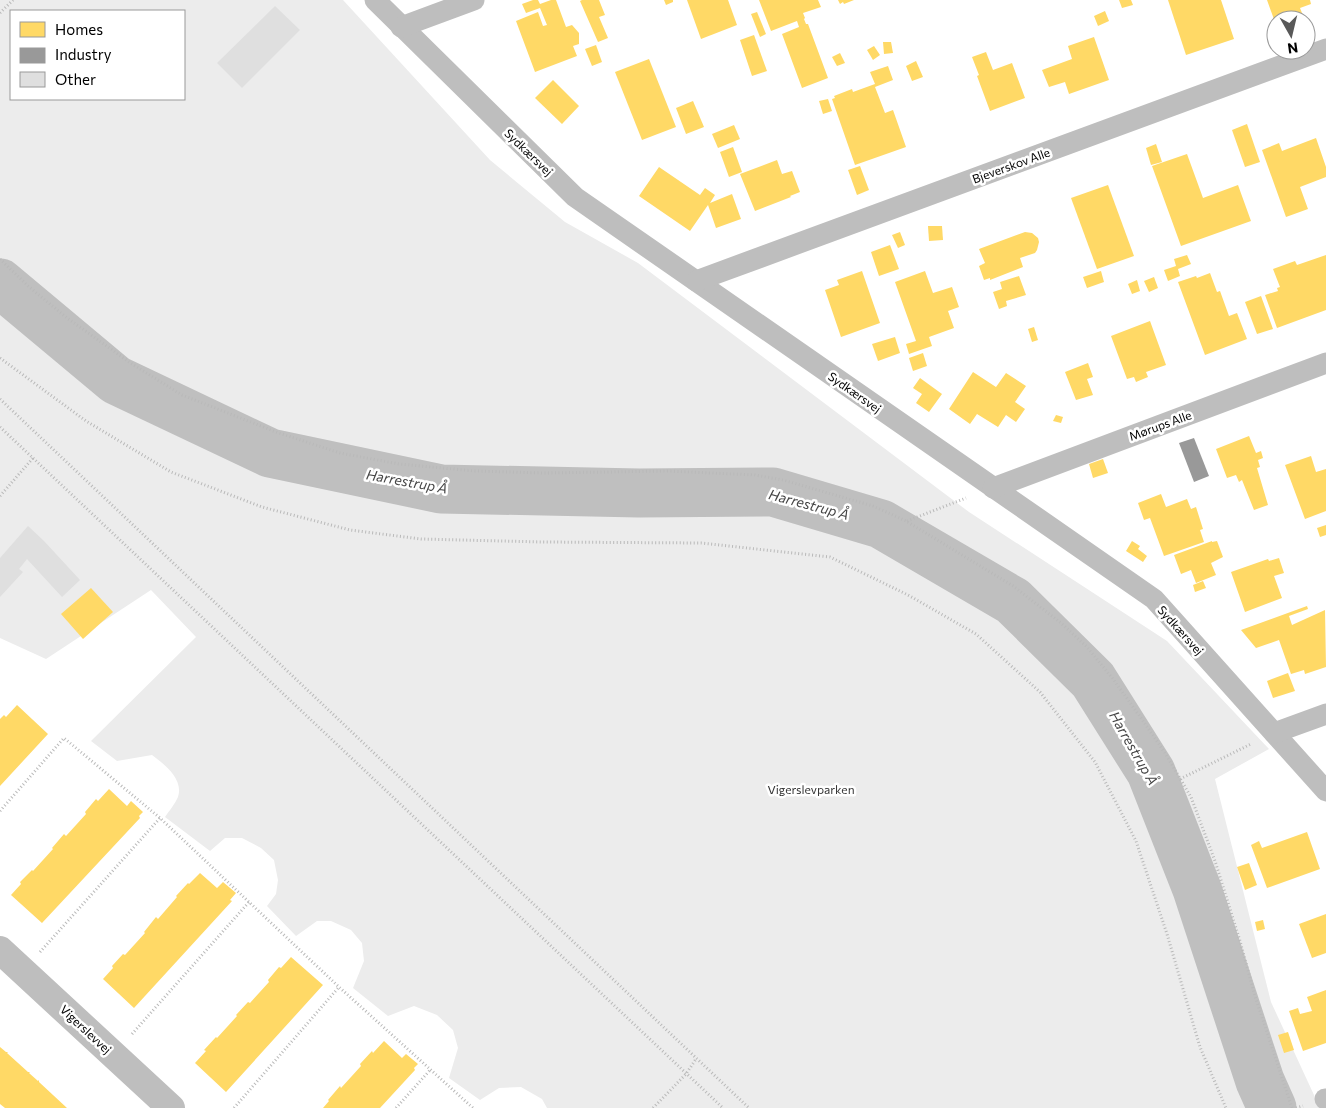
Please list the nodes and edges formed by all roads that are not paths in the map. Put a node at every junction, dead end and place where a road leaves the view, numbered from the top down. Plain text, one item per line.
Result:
1 (375, 0) edge
2 (474, 0) edge
3 (402, 28) junction
4 (1326, 50) edge
5 (696, 281) junction
6 (1326, 363) edge
7 (993, 488) junction
8 (1326, 714) edge
9 (1274, 733) junction
10 (1326, 791) edge
11 (0, 950) edge
12 (171, 1108) edge

1 - 3 street, Sydkærsvej
2 - 3 street
3 - 5 street, Sydkærsvej
4 - 5 street, Bjeverskov Alle
5 - 7 street, Sydkærsvej
6 - 7 street, Mørups Alle
7 - 9 street, Sydkærsvej
8 - 9 street
9 - 10 street, Sydkærsvej
11 - 12 street, Vigerslevvej

